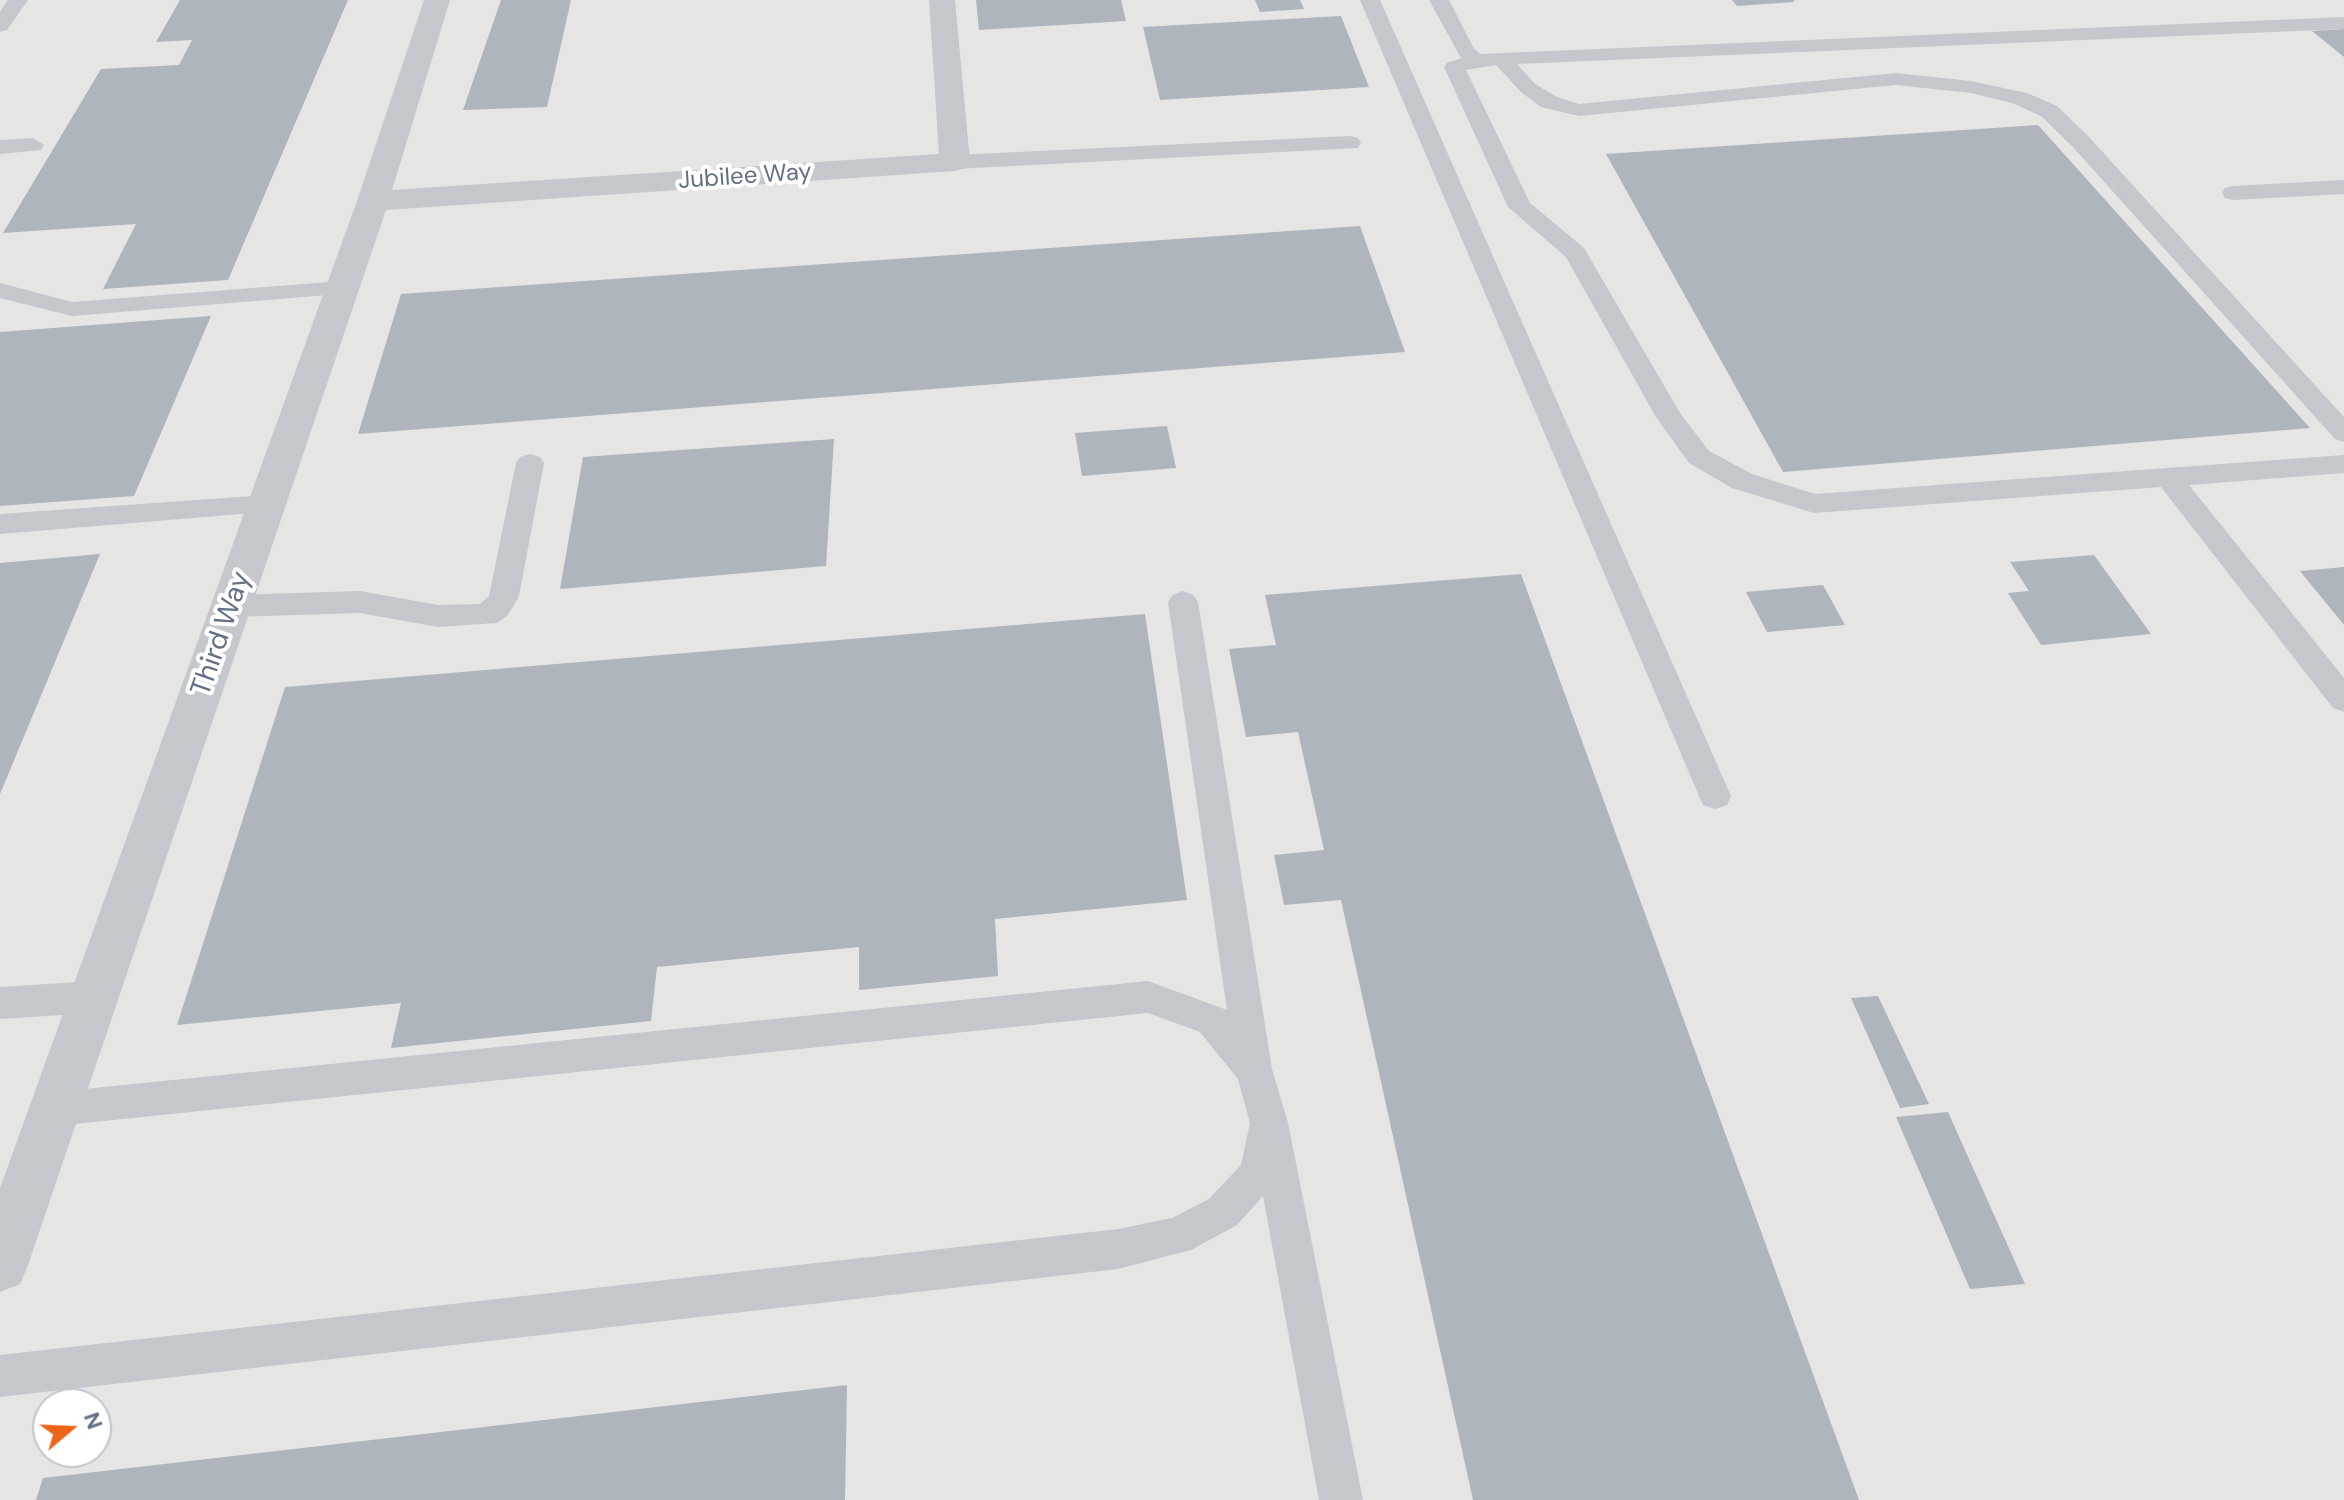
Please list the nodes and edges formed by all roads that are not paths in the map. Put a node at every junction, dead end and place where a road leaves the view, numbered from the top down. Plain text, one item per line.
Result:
1 (18, 0) edge
2 (437, 0) edge
3 (942, 0) edge
4 (1370, 0) edge
5 (1439, 0) edge
6 (2298, 0) edge
7 (2344, 23) edge
8 (2314, 25) junction
9 (0, 26) edge
10 (1501, 59) junction
11 (1475, 60) junction
12 (1350, 143) dead end
13 (33, 145) dead end
14 (0, 147) edge
15 (955, 162) junction
16 (2344, 187) edge
17 (2233, 193) dead end
18 (373, 201) junction
19 (343, 288) junction
20 (0, 290) edge
21 (2344, 433) edge
22 (530, 463) dead end
23 (2344, 464) edge
24 (2168, 477) junction
25 (267, 504) junction
26 (0, 524) edge
27 (1183, 602) dead end
28 (232, 606) junction
29 (2344, 700) edge
30 (1715, 796) dead end
31 (94, 997) junction
32 (0, 1003) edge
33 (1254, 1071) junction
34 (55, 1109) junction
35 (1269, 1123) junction
36 (0, 1265) edge
37 (0, 1376) edge
38 (1341, 1500) edge

1 - 9 lane
2 - 18 street, Third Way
3 - 15 street
4 - 30 lane
5 - 11 lane
6 - 8 lane
7 - 8 lane
8 - 10 lane
10 - 11 lane
10 - 21 lane
11 - 24 lane
12 - 15 lane
13 - 14 lane
15 - 18 street, Jubilee Way
16 - 17 lane
18 - 19 street, Third Way
19 - 20 lane
19 - 25 street, Third Way
22 - 28 lane
23 - 24 lane
24 - 29 lane
25 - 26 lane
25 - 28 street, Third Way
27 - 33 lane
28 - 31 street, Third Way
31 - 32 lane
31 - 34 street, Third Way
33 - 34 lane
33 - 35 lane
34 - 36 street, Third Way
35 - 37 lane
35 - 38 lane

